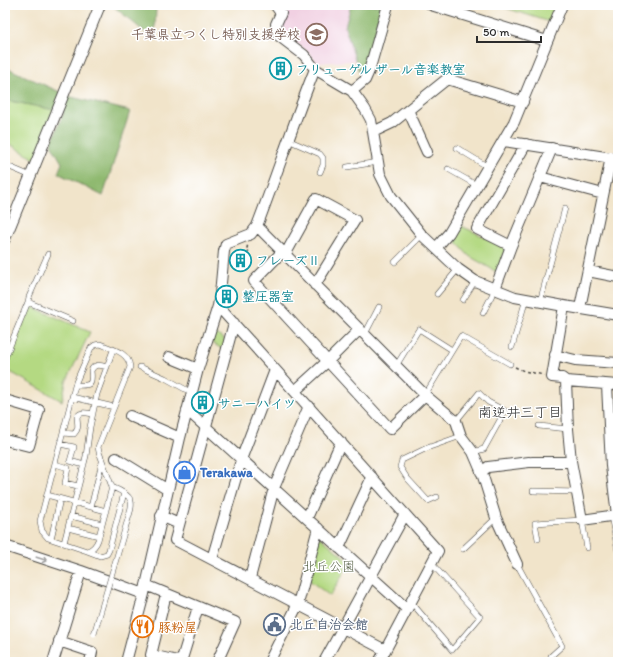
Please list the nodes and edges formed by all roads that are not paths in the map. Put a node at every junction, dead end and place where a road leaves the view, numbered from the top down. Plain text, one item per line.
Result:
1 (100, 5) edge
2 (275, 5) edge
3 (388, 5) edge
4 (431, 5) edge
5 (562, 5) edge
6 (546, 41) junction
7 (315, 69) junction
8 (352, 91) junction
9 (523, 102) junction
10 (408, 110) junction
11 (373, 132) junction
12 (288, 140) junction
13 (504, 141) junction
14 (526, 144) junction
15 (457, 148) dead end
16 (552, 148) junction
17 (427, 152) dead end
18 (614, 158) edge
19 (378, 162) junction
20 (5, 165) edge
21 (347, 167) dead end
22 (488, 167) junction
23 (448, 169) dead end
24 (320, 172) dead end
25 (31, 176) junction
26 (540, 177) junction
27 (478, 186) junction
28 (603, 194) junction
29 (565, 208) dead end
30 (257, 226) junction
31 (422, 235) junction
32 (5, 239) edge
33 (511, 246) junction
34 (436, 248) junction
35 (284, 253) junction
36 (48, 254) dead end
37 (395, 262) dead end
38 (458, 269) junction
39 (588, 271) junction
40 (618, 276) edge
41 (475, 281) junction
42 (315, 285) junction
43 (495, 289) junction
44 (437, 294) dead end
45 (526, 299) junction
46 (463, 300) dead end
47 (28, 302) junction
48 (540, 302) junction
49 (218, 306) junction
50 (564, 306) junction
51 (379, 307) dead end
52 (580, 308) junction
53 (483, 313) dead end
54 (618, 315) edge
55 (73, 321) dead end
56 (234, 323) junction
57 (362, 332) junction
58 (512, 347) dead end
59 (114, 350) junction
60 (452, 350) junction
61 (555, 355) junction
62 (169, 357) dead end
63 (5, 358) edge
64 (328, 361) junction
65 (618, 363) edge
66 (510, 364) road end
67 (396, 366) junction
68 (107, 367) junction
69 (140, 367) dead end
70 (198, 369) junction
71 (276, 370) junction
72 (566, 381) junction
73 (75, 384) junction
74 (607, 385) junction
75 (618, 385) edge
76 (296, 391) junction
77 (192, 393) junction
78 (424, 395) junction
79 (72, 397) junction
80 (5, 400) edge
81 (95, 402) junction
82 (309, 406) junction
83 (114, 407) junction
84 (187, 410) junction
85 (93, 414) junction
86 (130, 416) dead end
87 (456, 421) junction
88 (206, 426) junction
89 (538, 426) dead end
90 (568, 429) junction
91 (63, 433) junction
92 (461, 436) junction
93 (180, 438) junction
94 (5, 440) edge
95 (341, 442) junction
96 (60, 444) junction
97 (473, 452) junction
98 (116, 458) dead end
99 (242, 458) junction
100 (102, 461) junction
101 (571, 462) junction
102 (55, 464) junction
103 (84, 465) junction
104 (481, 472) junction
105 (372, 477) junction
106 (78, 486) junction
107 (112, 487) junction
108 (274, 488) junction
109 (168, 490) junction
110 (533, 491) dead end
111 (577, 492) junction
112 (124, 493) junction
113 (47, 495) junction
114 (437, 497) dead end
115 (60, 499) junction
116 (74, 503) junction
117 (91, 507) junction
118 (106, 511) junction
119 (405, 514) junction
120 (71, 516) junction
121 (161, 516) junction
122 (615, 516) edge
123 (307, 518) junction
124 (496, 518) junction
125 (582, 520) junction
126 (102, 524) junction
127 (179, 524) junction
128 (68, 528) junction
129 (318, 528) junction
130 (99, 536) junction
131 (51, 539) junction
132 (538, 539) dead end
133 (64, 543) junction
134 (339, 548) junction
135 (587, 548) dead end
136 (463, 549) dead end
137 (6, 550) edge
138 (87, 551) junction
139 (618, 551) edge
140 (212, 559) junction
141 (432, 564) junction
142 (517, 564) joint
143 (81, 571) junction
144 (371, 577) junction
145 (250, 578) junction
146 (145, 590) junction
147 (166, 594) junction
148 (298, 604) junction
149 (409, 605) junction
150 (198, 607) junction
151 (342, 628) junction
152 (94, 634) dead end
153 (59, 641) junction
154 (385, 650) junction
155 (92, 653) edge
156 (551, 656) dead end
157 (53, 662) edge
158 (126, 662) edge
159 (182, 662) edge
160 (217, 662) edge
161 (268, 662) edge
162 (324, 662) edge
163 (379, 662) edge

1 - 25 street
2 - 7 street
3 - 8 street
4 - 6 street
5 - 6 street
6 - 9 street
7 - 8 street
7 - 12 street
8 - 11 street
9 - 10 street
9 - 13 street
10 - 11 street
10 - 17 street
11 - 19 street
12 - 24 lane
12 - 30 street
13 - 14 street
13 - 22 street
14 - 16 street
14 - 33 street
15 - 22 lane
16 - 18 street
16 - 26 street
18 - 28 street
19 - 21 lane
19 - 31 street
20 - 25 lane
22 - 27 street
23 - 27 lane
25 - 32 street
26 - 28 street
26 - 33 street
27 - 34 street
28 - 39 street
29 - 48 lane
30 - 35 street
30 - 49 street
31 - 34 street
31 - 37 lane
33 - 43 street
34 - 38 street
35 - 42 street
35 - 42 street
35 - 64 street
36 - 47 lane
38 - 41 street
38 - 44 lane
39 - 40 street
39 - 52 street
41 - 43 street
41 - 46 lane
42 - 57 street
43 - 45 street
43 - 53 lane
45 - 48 street
45 - 58 lane
47 - 55 lane
47 - 63 lane
48 - 50 street
49 - 56 street
49 - 70 street
50 - 52 street
50 - 61 street
51 - 57 lane
52 - 54 street
56 - 71 street
56 - 88 street
57 - 64 street
57 - 67 street
59 - 68 lane
59 - 73 lane
59 - 83 lane
60 - 66 lane
60 - 67 lane
60 - 78 lane
61 - 65 street
61 - 72 street
62 - 70 street
64 - 76 street
64 - 78 street
67 - 78 street
68 - 73 lane
68 - 81 lane
69 - 77 lane
70 - 77 street
71 - 76 street
71 - 99 street
72 - 74 street
72 - 90 street
73 - 79 lane
74 - 75 street
74 - 122 street
76 - 82 street
77 - 84 street
78 - 87 street
79 - 81 lane
79 - 91 lane
80 - 94 street
81 - 83 lane
81 - 85 lane
82 - 95 street
82 - 108 street
83 - 100 lane
84 - 88 street
84 - 93 street
85 - 91 lane
85 - 103 lane
86 - 93 street
87 - 92 street
87 - 97 lane
88 - 99 street
88 - 127 street
89 - 90 lane
90 - 101 street
91 - 96 lane
92 - 97 street
92 - 114 lane
93 - 109 street
95 - 105 street
95 - 123 street
96 - 102 lane
96 - 103 lane
97 - 104 street
98 - 109 street
99 - 108 street
99 - 140 street
100 - 107 lane
100 - 117 lane
101 - 104 street
101 - 111 street
102 - 106 lane
102 - 113 lane
103 - 106 lane
104 - 124 street
105 - 119 street
105 - 134 street
106 - 116 lane
107 - 112 lane
107 - 118 lane
108 - 123 street
108 - 145 street
109 - 121 street
110 - 111 lane
111 - 125 street
112 - 138 lane
112 - 152 lane, bridge
113 - 115 lane
113 - 131 lane
115 - 116 lane
115 - 131 lane
116 - 117 lane
116 - 120 lane
117 - 118 lane
118 - 126 lane
119 - 141 street
119 - 144 street
120 - 126 lane
120 - 128 lane
121 - 127 street
121 - 146 street
122 - 125 street
122 - 139 lane
123 - 129 street
124 - 136 lane
124 - 142 street
125 - 132 lane
125 - 135 lane
126 - 130 lane
127 - 140 street
128 - 130 lane
128 - 133 lane
129 - 134 street
129 - 148 street
130 - 138 lane
131 - 133 lane
133 - 138 lane
134 - 144 street
137 -> 143 street
140 - 145 street
141 - 149 street
141 - 149 lane
142 - 156 lane
143 - 146 street
143 - 153 street
144 - 149 street
144 - 151 street
145 - 148 street
146 - 147 street
146 - 158 street
147 - 150 street
147 - 159 street
148 - 151 street
148 - 161 street
149 - 154 street
150 - 159 street
150 - 160 street
151 - 154 street
151 - 162 street
153 - 155 street
153 - 157 street
154 - 163 street

